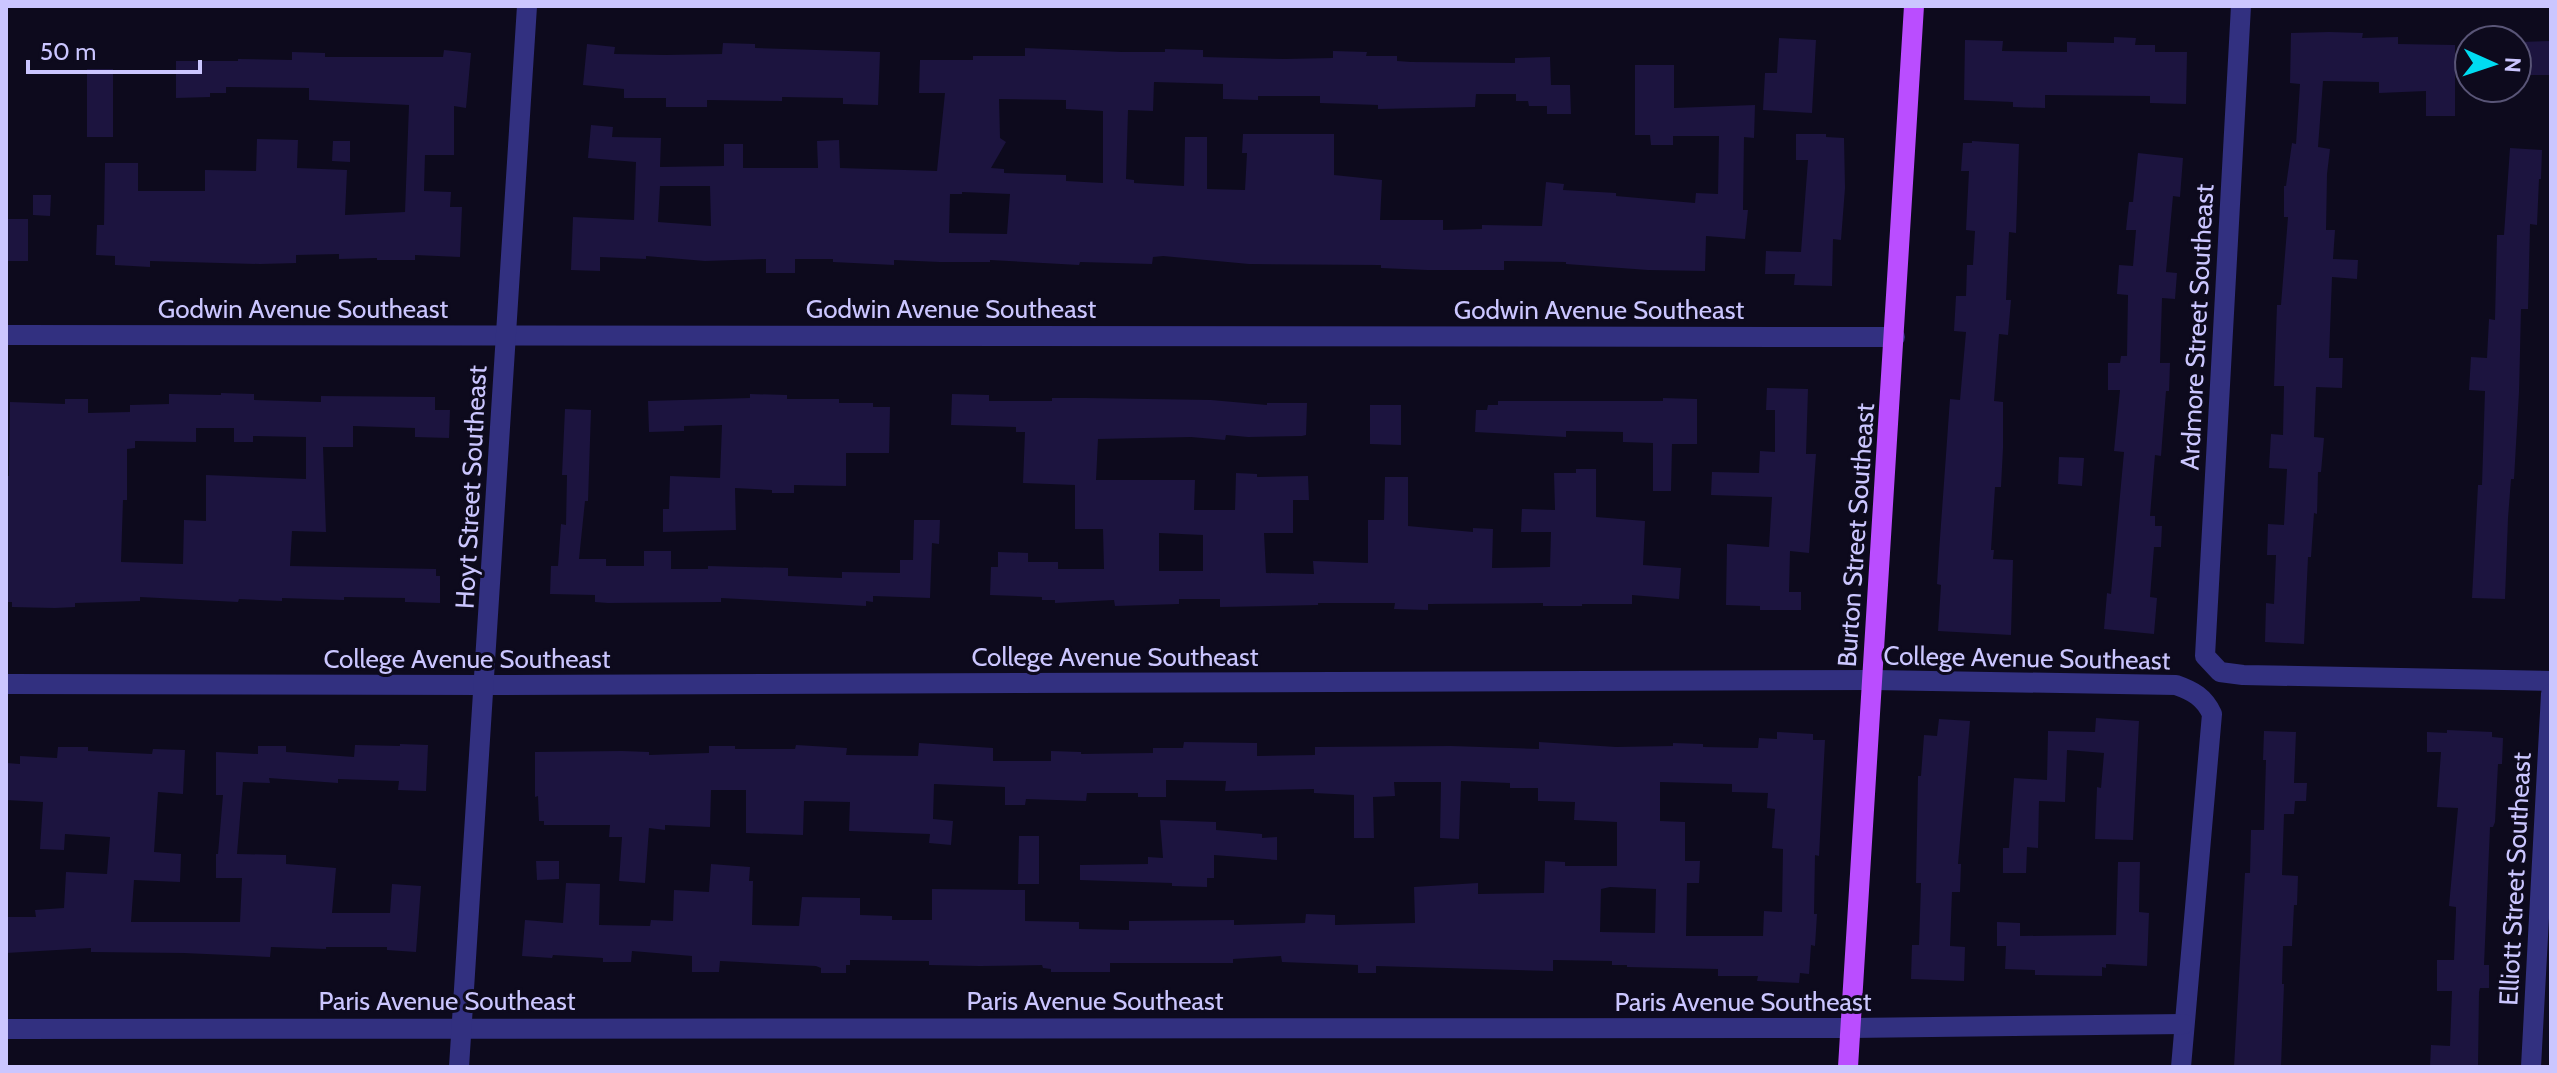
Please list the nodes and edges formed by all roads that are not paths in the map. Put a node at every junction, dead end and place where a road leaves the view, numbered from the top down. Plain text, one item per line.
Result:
1 (527, 6) edge
2 (1914, 6) edge
3 (2241, 6) edge
4 (6, 335) edge
5 (506, 335) junction
6 (1895, 337) junction
7 (2204, 650) joint
8 (1873, 680) junction
9 (2551, 681) edge
10 (6, 684) edge
11 (485, 685) junction
12 (2551, 694) edge
13 (2184, 1024) junction
14 (461, 1027) junction
15 (1851, 1028) junction
16 (6, 1029) edge
17 (459, 1067) edge
18 (1848, 1067) edge
19 (2181, 1067) edge
20 (2531, 1067) edge

1 - 5 street, Hoyt Street Southeast
2 - 6 main road, Burton Street Southeast
3 - 7 street, Ardmore Street Southeast
4 - 5 street, Godwin Avenue Southeast
5 - 6 street, Godwin Avenue Southeast
5 - 11 street, Hoyt Street Southeast
6 - 8 main road, Burton Street Southeast
7 - 9 street, College Avenue Southeast
8 - 11 street, College Avenue Southeast
8 - 13 street, College Avenue Southeast
8 - 15 main road, Burton Street Southeast
10 - 11 street, College Avenue Southeast
11 - 14 street, Hoyt Street Southeast
12 - 20 street, Elliott Street Southeast
13 - 15 street, Paris Avenue Southeast
13 - 19 street
14 - 15 street, Paris Avenue Southeast
14 - 16 street, Paris Avenue Southeast
14 - 17 street, Hoyt Street Southeast
15 - 18 main road, Burton Street Southeast

